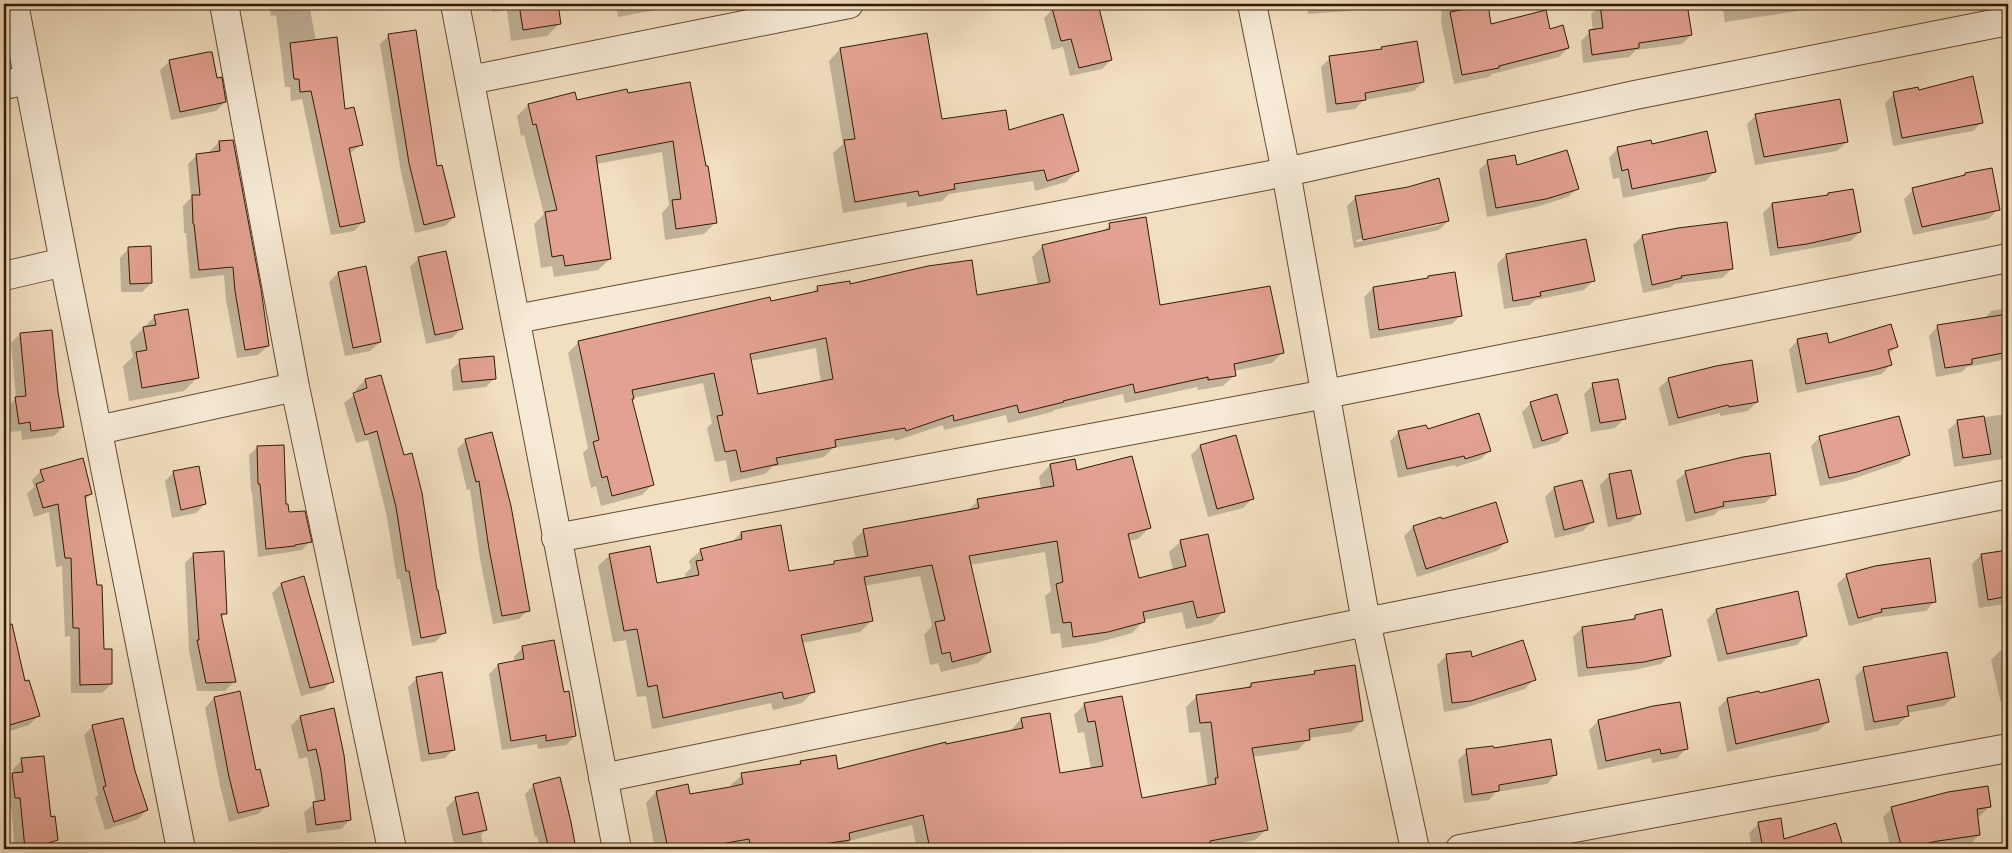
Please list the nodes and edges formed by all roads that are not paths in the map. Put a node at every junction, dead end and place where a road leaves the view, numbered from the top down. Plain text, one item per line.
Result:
1 (14, 4) edge
2 (224, 4) edge
3 (455, 4) edge
4 (849, 4) edge
5 (1252, 4) edge
6 (2008, 21) edge
7 (470, 80) junction
8 (16, 82) edge
9 (1286, 172) junction
10 (2008, 258) edge
11 (64, 262) junction
12 (4, 276) edge
13 (516, 319) junction
14 (294, 388) junction
15 (1326, 394) junction
16 (98, 430) junction
17 (2008, 494) edge
18 (556, 538) junction
19 (1366, 622) junction
20 (2008, 748) edge
21 (603, 778) junction
22 (181, 849) edge
23 (392, 849) edge
24 (617, 849) edge
25 (1415, 849) edge
26 (1460, 849) edge

1 - 8 street
2 - 14 street
3 - 7 street
4 - 7 street
5 - 9 street
6 - 9 street
7 - 13 street
8 - 11 street
9 - 13 street
9 - 15 street
10 - 15 street
11 - 12 street
11 - 16 street
13 - 18 street
14 - 16 street
14 - 23 street
15 - 18 street
15 - 19 street
16 - 22 street
17 - 19 street
18 - 21 street
19 - 21 street
19 - 25 street
20 - 26 street
21 - 24 street

